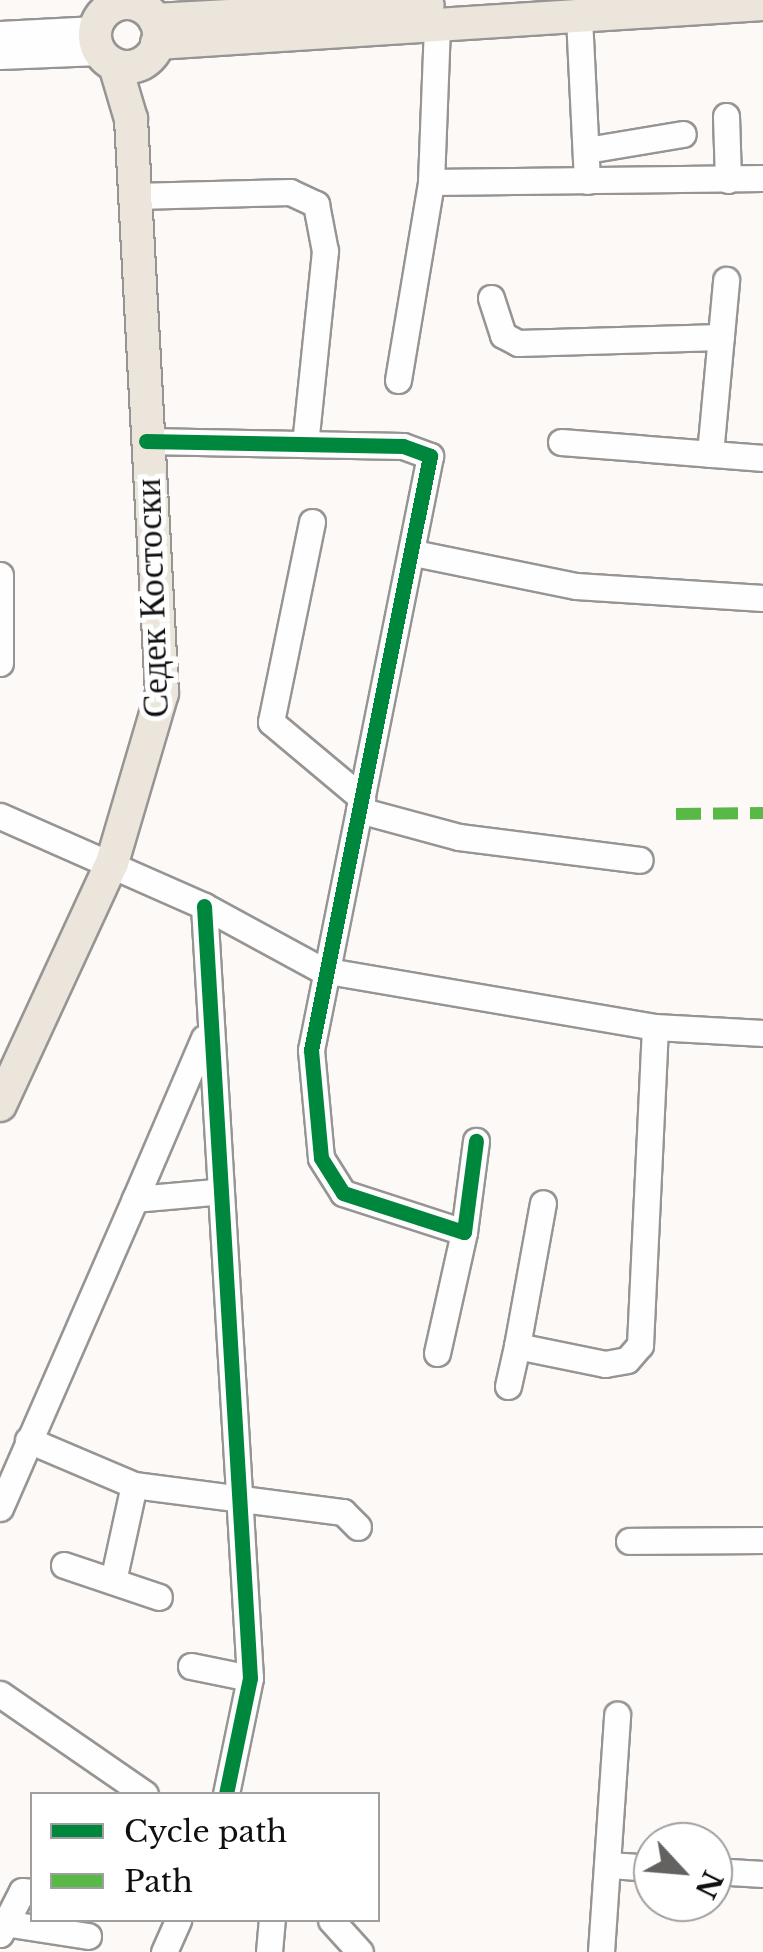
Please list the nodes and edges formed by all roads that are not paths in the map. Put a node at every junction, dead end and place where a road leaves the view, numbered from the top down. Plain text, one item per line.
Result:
1 (502, 0) edge
2 (763, 4) edge
3 (579, 16) junction
4 (437, 26) junction
5 (128, 28) edge
6 (0, 34) edge
7 (0, 56) edge
8 (726, 116) dead end
9 (684, 134) dead end
10 (587, 150) junction
11 (763, 178) edge
12 (728, 180) junction
13 (587, 181) junction
14 (431, 182) junction
15 (135, 196) junction
16 (726, 280) dead end
17 (491, 298) dead end
18 (721, 337) junction
19 (398, 380) dead end
20 (146, 440) junction
21 (561, 442) dead end
22 (305, 444) junction
23 (710, 454) junction
24 (763, 458) edge
25 (312, 522) dead end
26 (414, 553) junction
27 (0, 575) edge
28 (763, 598) edge
29 (0, 663) edge
30 (360, 804) junction
31 (0, 816) edge
32 (640, 860) dead end
33 (112, 863) junction
34 (204, 906) junction
35 (322, 970) junction
36 (655, 1027) junction
37 (763, 1033) edge
38 (199, 1084) junction
39 (0, 1105) edge
40 (476, 1140) dead end
41 (214, 1192) junction
42 (134, 1199) junction
43 (543, 1203) dead end
44 (464, 1232) junction
45 (518, 1346) junction
46 (437, 1353) dead end
47 (508, 1386) dead end
48 (28, 1440) junction
49 (134, 1485) junction
50 (240, 1504) junction
51 (0, 1508) edge
52 (358, 1527) dead end
53 (763, 1540) edge
54 (628, 1541) dead end
55 (64, 1564) dead end
56 (112, 1581) junction
57 (158, 1596) dead end
58 (191, 1666) dead end
59 (250, 1678) junction
60 (0, 1694) edge
61 (617, 1715) dead end
62 (142, 1792) edge
63 (226, 1792) edge
64 (609, 1866) junction
65 (633, 1867) edge
66 (733, 1872) edge
67 (763, 1874) edge
68 (30, 1892) edge
69 (177, 1922) edge
70 (272, 1922) edge
71 (333, 1922) edge
72 (2, 1929) edge
73 (89, 1936) edge
74 (164, 1952) edge
75 (269, 1952) edge
76 (360, 1952) edge
77 (601, 1952) edge

1 - 5 main road
2 - 3 main road
3 - 4 main road
3 - 10 street
4 - 5 main road
4 - 14 street
5 - 6 street
5 - 7 street
5 - 15 main road, Седек Костоски
8 - 12 street
9 - 10 street
10 - 13 street
11 - 12 street
12 - 13 street
13 - 14 street
14 - 19 street
15 - 20 main road, Седек Костоски
15 - 22 street
16 - 18 street
17 - 18 street
18 - 23 street
20 - 22 street
20 - 33 main road, Седек Костоски
21 - 23 street
22 - 26 street
23 - 24 street
25 - 30 street
26 - 28 street
26 - 30 street
27 - 29 street
30 - 32 street
30 - 35 street
31 - 33 street
33 - 34 street
33 - 39 main road, Седек Костоски
34 - 35 street
34 - 38 street
35 - 36 street
35 - 44 street
36 - 37 street
36 - 45 street
38 - 41 street
38 - 42 street
40 - 44 street
41 - 42 street
41 - 50 street
42 - 48 street
43 - 45 street
44 - 46 street
45 - 47 street
48 - 49 street
48 - 51 street
49 - 50 street
49 - 56 street
50 - 52 street
50 - 59 street
53 - 54 street
55 - 56 street
56 - 57 street
58 - 59 street
59 - 63 street
60 - 62 street
61 - 64 street
64 - 65 street
64 - 77 street
66 - 67 street
68 - 72 street
69 - 74 street
70 - 75 street
71 - 76 street
72 - 73 street

